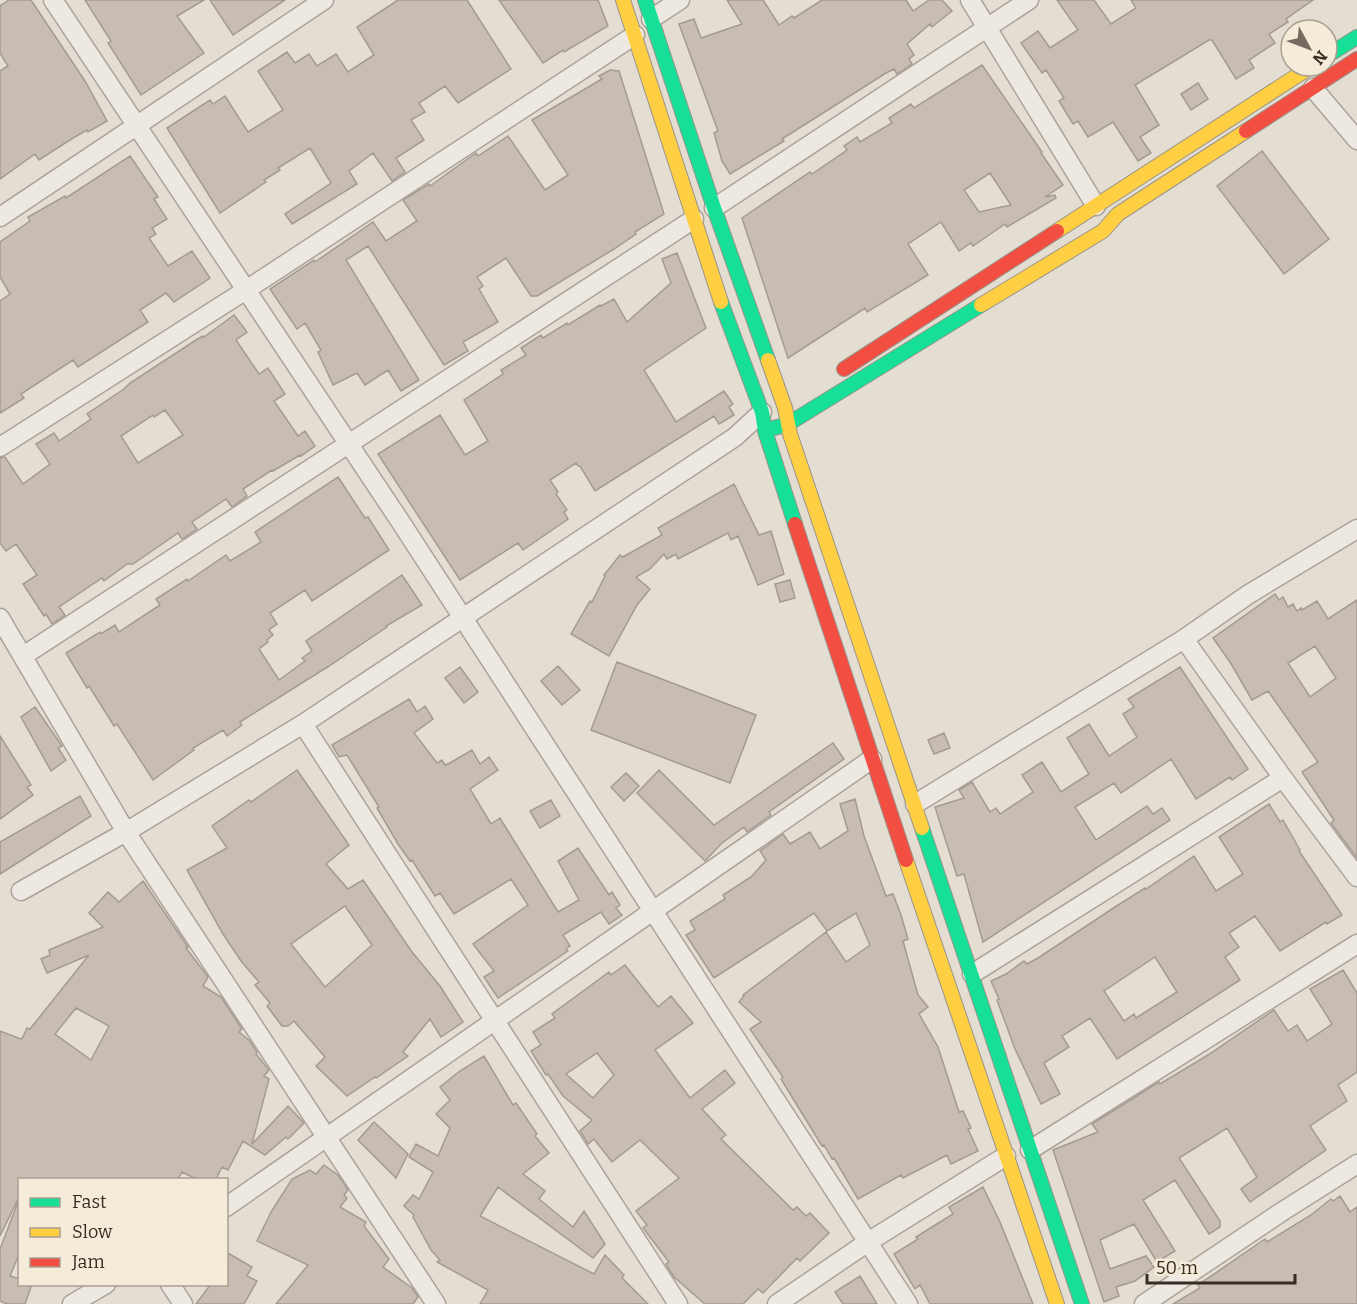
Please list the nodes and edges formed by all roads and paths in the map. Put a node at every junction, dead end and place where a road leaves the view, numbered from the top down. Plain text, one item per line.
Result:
1 (53, 0) edge
2 (324, 0) edge
3 (623, 0) edge
4 (645, 0) edge
5 (680, 0) edge
6 (970, 0) edge
7 (1029, 0) edge
8 (651, 19) junction
9 (987, 27) junction
10 (634, 35) junction
11 (1357, 37) edge
12 (1339, 49) edge
13 (1357, 59) edge
14 (1293, 78) edge
15 (1313, 88) junction
16 (138, 124) junction
17 (1357, 140) edge
18 (1096, 206) junction
19 (714, 208) junction
20 (0, 217) edge
21 (694, 219) junction
22 (246, 290) junction
23 (836, 375) dead end
24 (790, 404) junction
25 (762, 412) junction
26 (788, 424) junction
27 (765, 431) junction
28 (735, 437) junction
29 (349, 444) junction
30 (0, 447) edge
31 (1357, 529) edge
32 (0, 618) edge
33 (462, 619) junction
34 (1184, 639) junction
35 (23, 656) junction
36 (303, 724) junction
37 (872, 759) junction
38 (1283, 778) junction
39 (915, 804) junction
40 (126, 832) junction
41 (1357, 877) edge
42 (21, 891) dead end
43 (652, 911) junction
44 (1357, 944) edge
45 (972, 974) junction
46 (495, 1020) junction
47 (326, 1137) junction
48 (1030, 1150) junction
49 (1006, 1155) junction
50 (1357, 1164) edge
51 (228, 1206) edge
52 (868, 1242) junction
53 (103, 1286) edge
54 (171, 1286) edge
55 (72, 1304) edge
56 (183, 1304) edge
57 (436, 1304) edge
58 (678, 1304) edge
59 (777, 1304) edge
60 (908, 1304) edge
61 (1057, 1304) edge
62 (1082, 1304) edge
63 (1144, 1304) edge

1 - 16 street
2 - 16 street
3 - 10 street
4 - 8 street
5 - 8 street
6 - 9 street
7 - 9 street
8 - 19 street
9 - 18 street
9 - 19 street
10 - 21 street
10 - 22 street
11 - 12 street
13 - 15 street
14 - 18 street
15 - 17 street
15 - 26 street
16 - 20 street
16 - 22 street
18 - 23 street
19 - 24 street
21 - 25 street
21 - 29 street
22 - 29 street
22 - 30 street
24 - 25 street
24 - 26 street
25 - 27 street
25 - 28 street
26 - 27 street
26 - 39 street
27 - 28 street
27 - 37 street
28 - 33 street
29 - 33 street
29 - 35 street
31 - 34 street
32 - 35 street
33 - 36 street
33 - 43 street
34 - 38 street
34 - 39 street
35 - 40 street
36 - 40 street
36 - 46 street
37 - 43 street
37 - 49 street
38 - 41 street
38 - 45 street
39 - 45 street
40 - 42 street
40 - 47 street
43 - 46 street
43 - 52 street
44 - 48 street
45 - 48 street
46 - 47 street
46 - 58 street
47 - 51 street
47 - 57 street
48 - 62 street
49 - 52 street
49 - 61 street
50 - 63 street
52 - 59 street
52 - 60 street
53 - 55 street
54 - 56 street

